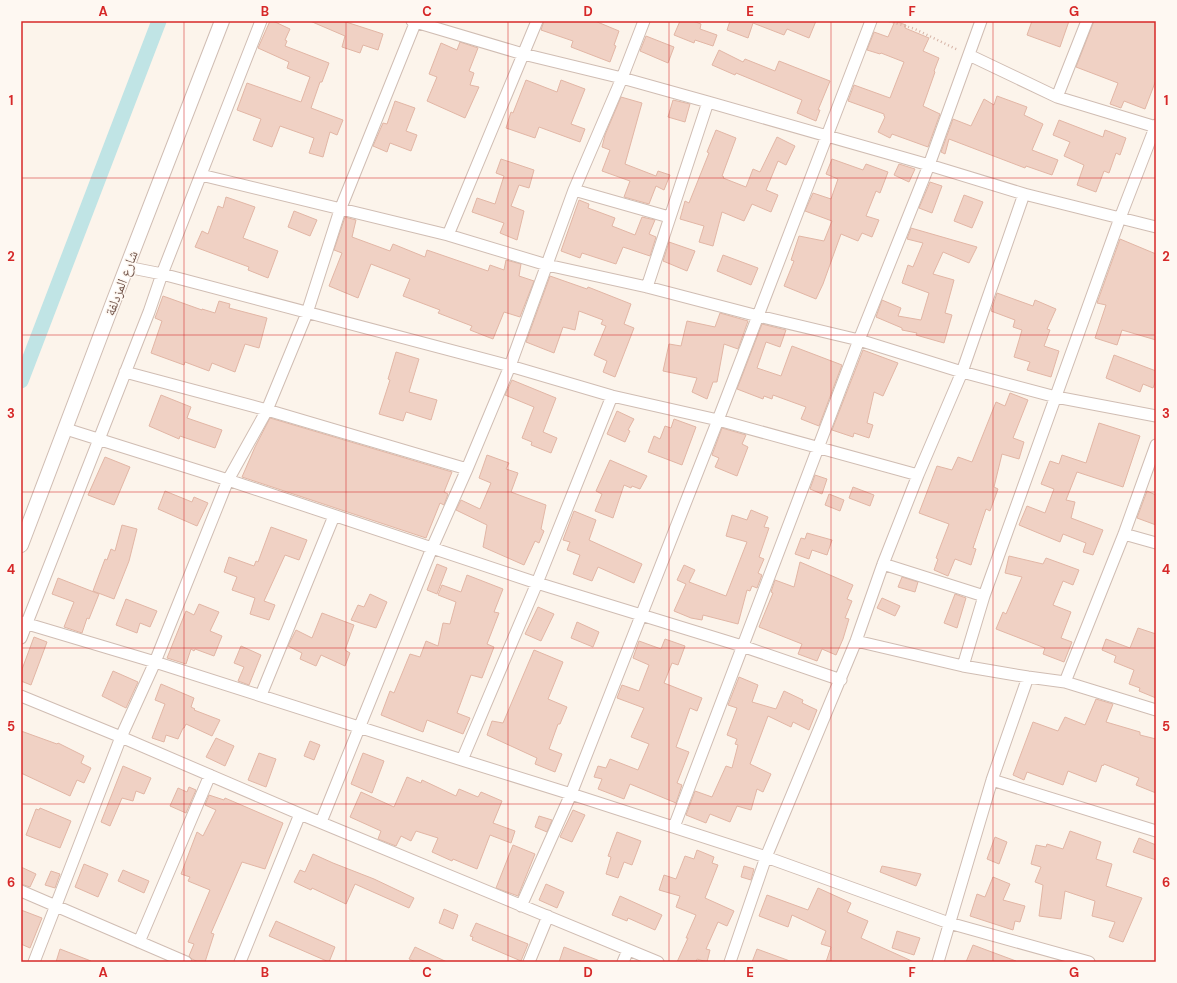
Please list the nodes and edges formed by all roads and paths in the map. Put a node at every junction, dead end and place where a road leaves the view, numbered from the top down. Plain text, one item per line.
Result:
1 (222, 21) edge
2 (261, 21) edge
3 (414, 21) edge
4 (537, 21) edge
5 (644, 21) edge
6 (871, 21) edge
7 (889, 21) edge
8 (980, 21) edge
9 (1087, 21) edge
10 (523, 54) junction
11 (968, 55) junction
12 (622, 78) junction
13 (1057, 97) junction
14 (708, 102) junction
15 (1156, 126) edge
16 (827, 136) junction
17 (929, 165) junction
18 (201, 176) junction
19 (574, 190) junction
20 (1024, 194) junction
21 (340, 210) junction
22 (670, 217) junction
23 (1120, 218) junction
24 (1156, 226) edge
25 (448, 235) junction
26 (547, 265) junction
27 (127, 267) junction
28 (162, 274) junction
29 (647, 286) junction
30 (307, 313) junction
31 (758, 316) junction
32 (859, 340) junction
33 (510, 366) junction
34 (125, 372) junction
35 (962, 372) junction
36 (612, 396) junction
37 (1056, 397) junction
38 (267, 410) junction
39 (1156, 416) edge
40 (718, 420) junction
41 (66, 429) junction
42 (99, 440) junction
43 (1156, 445) edge
44 (819, 447) junction
45 (468, 469) junction
46 (918, 475) junction
47 (228, 480) junction
48 (334, 516) junction
49 (1124, 534) junction
50 (1156, 543) edge
51 (21, 545) edge
52 (432, 548) junction
53 (884, 564) junction
54 (537, 583) junction
55 (984, 596) junction
56 (641, 616) junction
57 (24, 623) edge
58 (21, 638) edge
59 (856, 641) junction
60 (742, 646) junction
61 (155, 662) junction
62 (963, 666) junction
63 (1028, 678) junction
64 (840, 680) junction
65 (1065, 682) junction
66 (261, 695) junction
67 (21, 696) edge
68 (1156, 710) edge
69 (359, 727) junction
70 (122, 737) junction
71 (462, 760) junction
72 (210, 775) junction
73 (992, 780) junction
74 (571, 794) junction
75 (300, 814) junction
76 (321, 822) junction
77 (674, 827) junction
78 (1156, 831) edge
79 (766, 857) junction
80 (21, 891) edge
81 (56, 906) junction
82 (521, 906) junction
83 (548, 916) junction
84 (949, 923) junction
85 (139, 942) junction
86 (628, 950) junction
87 (1069, 959) edge
88 (34, 962) edge
89 (186, 962) edge
90 (240, 962) edge
91 (529, 962) edge
92 (623, 962) edge
93 (658, 962) edge
94 (730, 962) edge
95 (938, 962) edge
96 (1089, 962) edge

1 - 27 street, شارع المزدلفة
2 - 18 street
3 - 10 street
3 - 21 street
4 - 10 street
5 - 12 street
6 - 16 street
7 - 11 path
8 - 11 street
9 - 13 street
10 - 12 street
10 - 25 street
11 - 13 street
11 - 17 street
12 - 14 street
12 - 19 street
13 - 15 street
14 - 16 street
14 - 22 street
15 - 23 street
16 - 17 street
16 - 31 street
17 - 20 street
17 - 32 street
18 - 21 street
18 - 28 street
19 - 22 street
19 - 26 street
20 - 23 street
20 - 35 street
21 - 25 street
21 - 30 street
22 - 29 street
23 - 24 street
23 - 37 street
25 - 26 street
26 - 29 street
26 - 33 street
27 - 28 street
27 - 41 street, شارع المزدلفة
28 - 30 street
28 - 34 street
29 - 31 street
30 - 33 street
30 - 38 street
31 - 32 street
31 - 40 street
32 - 35 street
32 - 44 street
33 - 36 street
33 - 45 street
34 - 38 street
34 - 42 street
35 - 37 street
35 - 46 street
36 - 40 street
36 - 54 street
37 - 39 street
37 - 55 street
38 - 45 street
38 - 47 street
40 - 44 street
40 - 56 street
41 - 42 street
41 - 51 street, شارع المزدلفة
42 - 47 street
42 - 57 street
43 - 49 street
44 - 46 street
44 - 60 street
45 - 52 street
46 - 53 street
47 - 48 street
47 - 61 street
48 - 52 street
48 - 66 street
49 - 50 street
49 - 65 street
52 - 54 street
52 - 69 street
53 - 55 street
53 - 59 street
54 - 56 street
54 - 71 street
55 - 62 street
56 - 60 street
56 - 74 street
57 - 58 street
57 - 61 street
59 - 62 street
59 - 64 street
60 - 64 street
60 - 77 street
61 - 66 street
61 - 70 street
62 - 63 street
63 - 65 street
63 - 73 street
64 - 79 street
65 - 68 street
66 - 69 street
67 - 70 street
69 - 71 street
69 - 76 street
70 - 72 street
70 - 81 street
71 - 74 street
72 - 75 street
72 - 85 street
73 - 78 street
73 - 84 street
74 - 77 street
74 - 82 street
75 - 76 street
75 - 90 street
76 - 82 street
77 - 79 street
79 - 84 street
79 - 94 street
80 - 81 street
81 - 85 street
81 - 88 street
82 - 83 street
83 - 86 street
83 - 91 street
84 - 87 street
84 - 95 street
85 - 89 street
86 - 92 street
86 - 93 street
87 - 96 street

